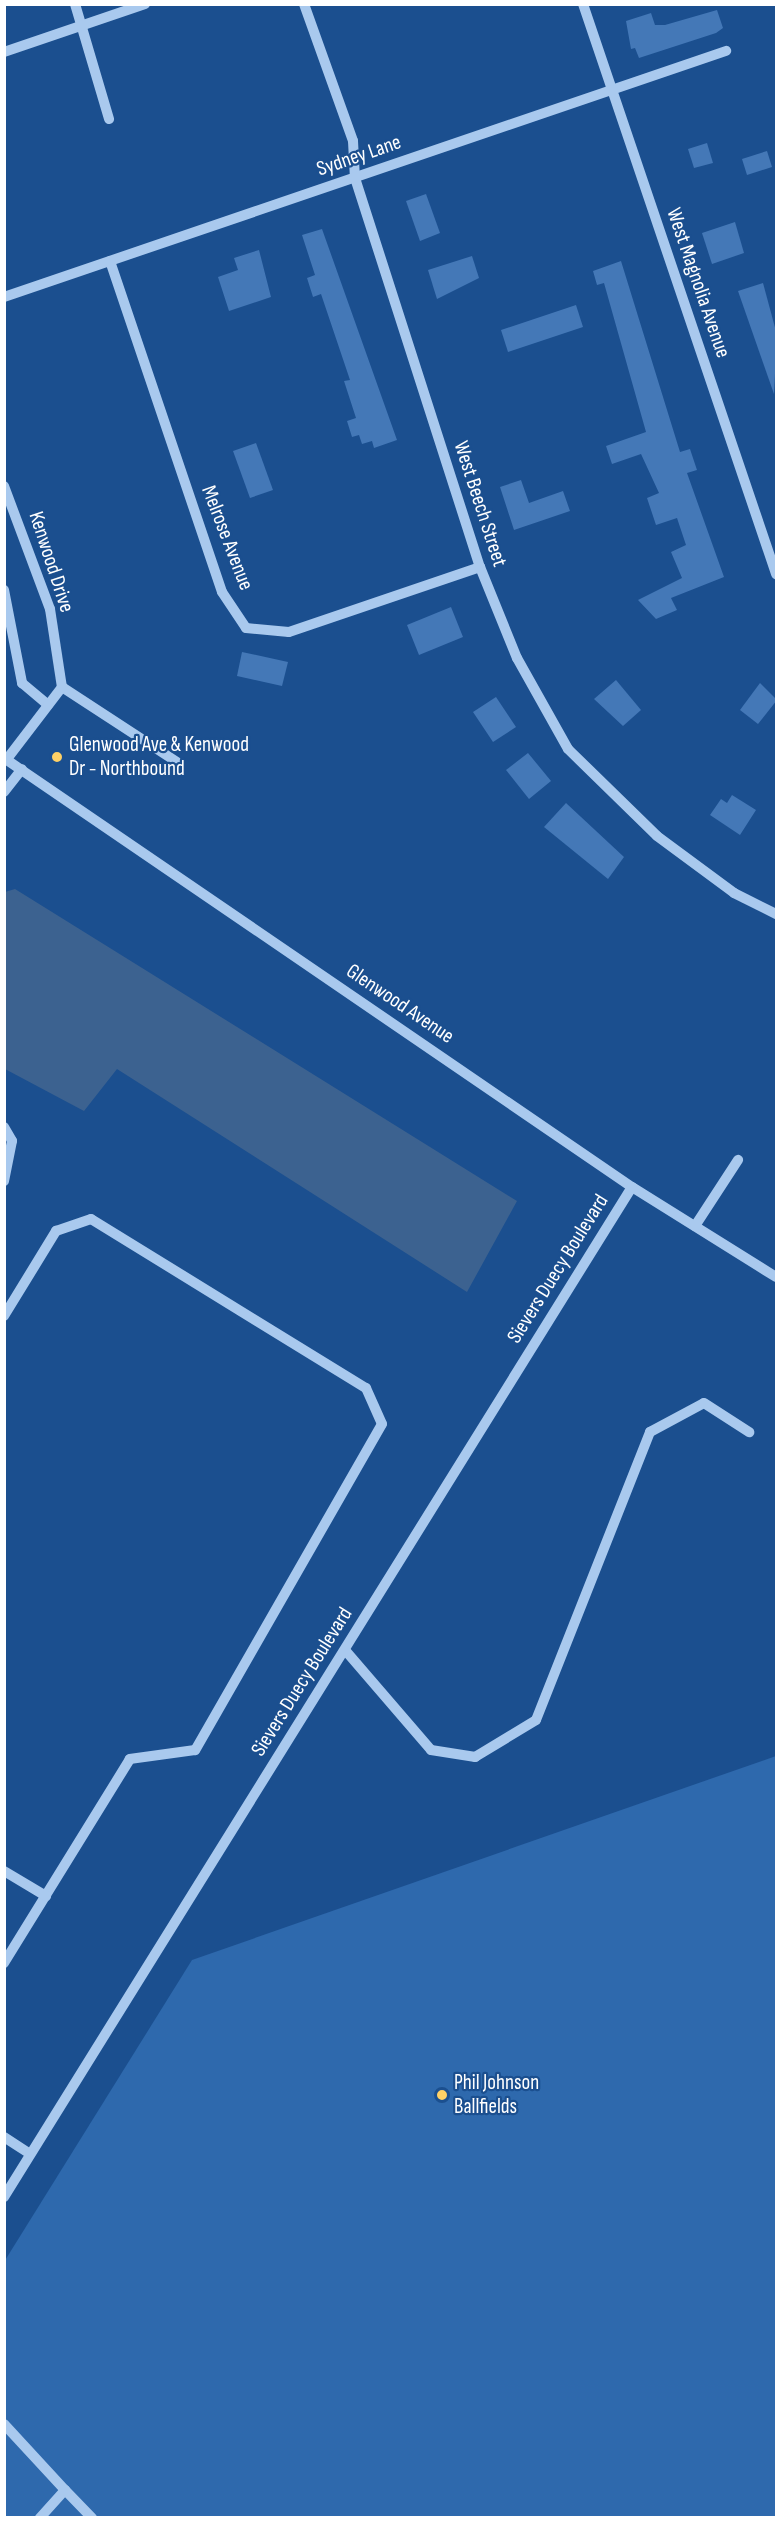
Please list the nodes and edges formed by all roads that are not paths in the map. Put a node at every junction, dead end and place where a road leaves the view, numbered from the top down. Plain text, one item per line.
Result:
1 (75, 4) edge
2 (145, 4) edge
3 (304, 4) edge
4 (583, 4) edge
5 (82, 26) junction
6 (726, 51) dead end
7 (4, 52) edge
8 (612, 90) junction
9 (109, 119) dead end
10 (356, 178) junction
11 (110, 261) junction
12 (4, 297) edge
13 (4, 486) edge
14 (480, 567) junction
15 (777, 574) edge
16 (4, 590) edge
17 (62, 687) junction
18 (48, 705) junction
19 (6, 759) edge
20 (177, 762) dead end
21 (22, 769) junction
22 (4, 792) edge
23 (777, 914) edge
24 (4, 1127) edge
25 (738, 1160) dead end
26 (4, 1180) edge
27 (632, 1187) junction
28 (695, 1226) junction
29 (777, 1277) edge
30 (4, 1316) edge
31 (748, 1432) dead end
32 (345, 1650) junction
33 (4, 1871) edge
34 (46, 1896) junction
35 (4, 1963) edge
36 (4, 2137) edge
37 (30, 2154) junction
38 (4, 2197) edge
39 (4, 2424) edge
40 (65, 2490) junction
41 (40, 2517) edge
42 (92, 2517) edge

1 - 5 street
2 - 5 street
3 - 10 street, West Beech Street
4 - 8 street, West Magnolia Avenue
5 - 7 street
5 - 9 street
6 - 8 street, Sydney Lane
8 - 10 street, Sydney Lane
8 - 15 street, West Magnolia Avenue
10 - 11 street, Sydney Lane
10 - 14 street, West Beech Street
11 - 12 street, Sydney Lane
11 - 14 street, Melrose Avenue
13 - 17 street, Kenwood Drive
14 - 23 street, West Beech Street
16 - 18 street
17 - 18 street
17 - 20 street
18 - 19 street
19 - 21 street, Glenwood Avenue
21 - 22 street
21 - 27 street, Glenwood Avenue
24 - 26 street
25 - 28 street
27 - 28 street, Glenwood Avenue
27 - 32 street, Sievers Duecy Boulevard
28 - 29 street, Glenwood Avenue
30 - 34 street
31 - 32 street
32 - 37 street, Sievers Duecy Boulevard
33 - 34 street
34 - 35 street
36 - 37 street
37 - 38 street, Sievers Duecy Boulevard
39 - 40 street
40 - 41 street
40 - 42 street

